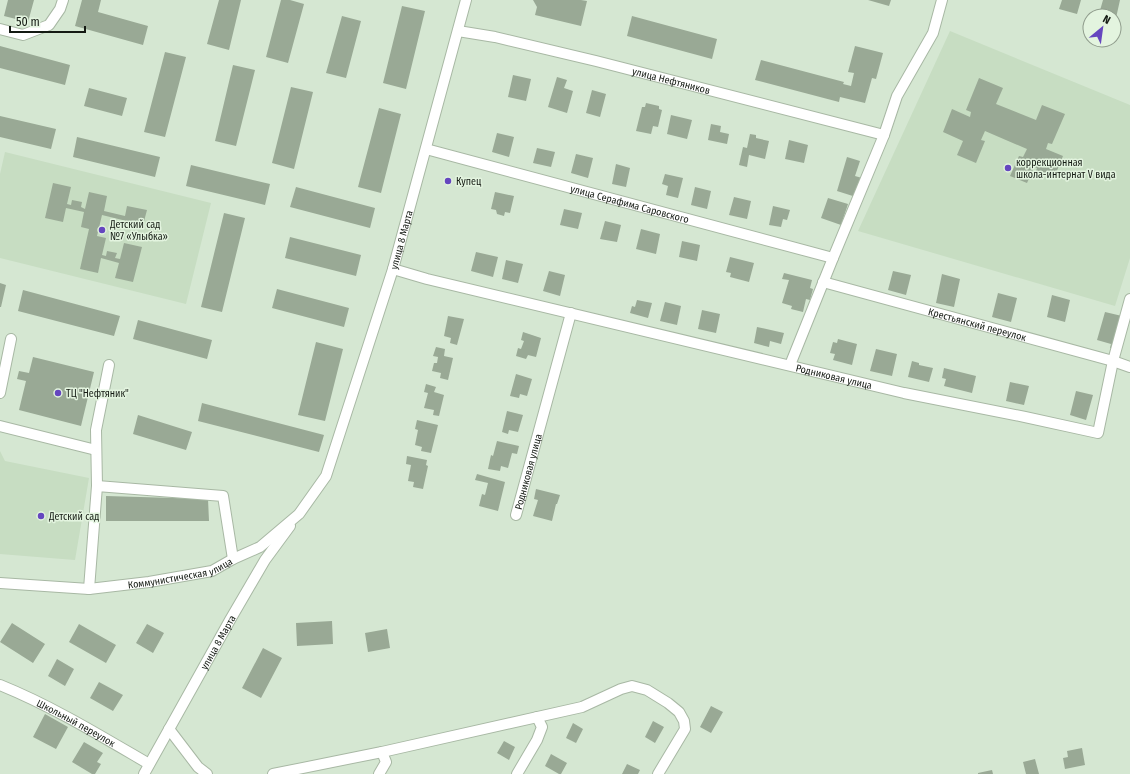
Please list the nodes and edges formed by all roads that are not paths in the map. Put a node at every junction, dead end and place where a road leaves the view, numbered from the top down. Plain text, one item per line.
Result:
1 (63, 0) edge
2 (466, 0) edge
3 (942, 0) edge
4 (0, 29) edge
5 (458, 31) junction
6 (884, 135) junction
7 (426, 149) junction
8 (833, 258) junction
9 (393, 269) junction
10 (824, 282) junction
11 (1130, 299) edge
12 (571, 313) junction
13 (11, 339) dead end
14 (1112, 361) junction
15 (109, 365) dead end
16 (790, 365) junction
17 (1130, 367) edge
18 (0, 393) edge
19 (0, 426) edge
20 (96, 450) junction
21 (326, 476) joint
22 (97, 486) junction
23 (299, 514) junction
24 (516, 515) dead end
25 (233, 559) junction
26 (0, 584) edge
27 (89, 589) junction
28 (0, 685) edge
29 (537, 717) junction
30 (169, 729) junction
31 (382, 752) junction
32 (149, 764) junction
33 (144, 774) edge
34 (207, 774) edge
35 (273, 774) edge
36 (379, 774) edge
37 (517, 774) edge
38 (658, 774) edge

1 - 4 street
2 - 5 street, улица 8 Марта
3 - 6 street
5 - 6 street, улица Нефтяников
5 - 7 street, улица 8 Марта
6 - 8 street
7 - 8 street, улица Серафима Саровского
7 - 9 street, улица 8 Марта
8 - 10 street
9 - 12 street, Родниковая улица
9 - 21 street, улица 8 Марта
10 - 14 street, Крестьянский переулок
10 - 16 street
11 - 14 street
12 - 16 street, Родниковая улица
12 - 24 street, Родниковая улица
13 - 18 street
14 - 16 street, Родниковая улица
14 - 17 street, Крестьянский переулок
15 - 20 street
19 - 20 street
20 - 22 street
21 - 23 street, Коммунистическая улица
22 - 25 street
22 - 27 street
23 - 25 street, Коммунистическая улица
23 - 30 street, улица 8 Марта
25 - 27 street, Коммунистическая улица
26 - 27 street, Коммунистическая улица
28 - 32 street, Школьный переулок
29 - 31 street
29 - 37 street
29 - 38 street
30 - 32 street, улица 8 Марта
30 - 34 street
31 - 35 street
31 - 36 street
32 - 33 street, улица 8 Марта

